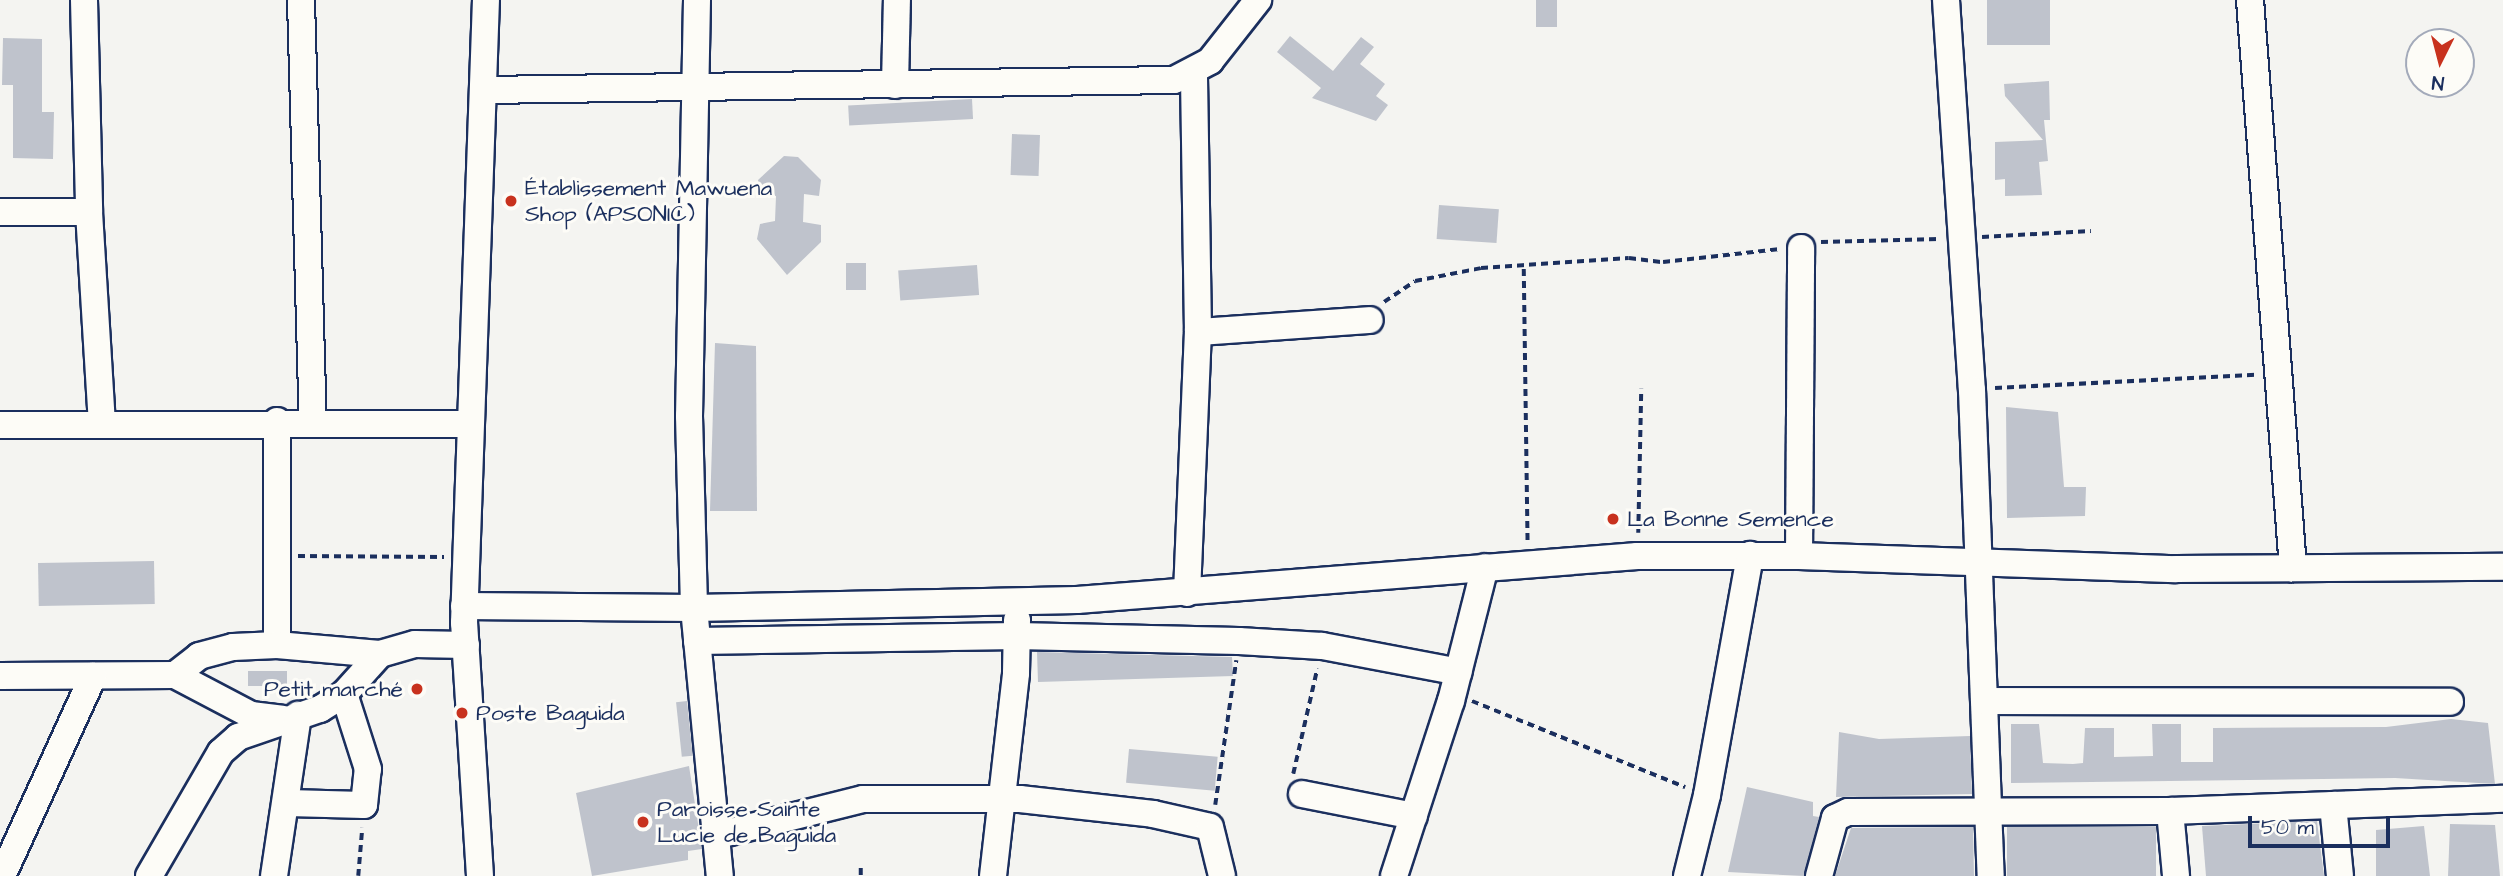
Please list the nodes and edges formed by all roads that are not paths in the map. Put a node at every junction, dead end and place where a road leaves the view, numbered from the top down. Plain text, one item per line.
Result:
1 (85, 0) edge
2 (301, 0) edge
3 (486, 0) edge
4 (697, 0) edge
5 (897, 0) edge
6 (1258, 0) edge
7 (1946, 0) edge
8 (2250, 0) edge
9 (1194, 74) junction
10 (895, 85) junction
11 (695, 89) junction
12 (484, 90) junction
13 (0, 212) edge
14 (89, 212) junction
15 (1801, 248) road end
16 (1370, 320) road end
17 (1198, 332) junction
18 (277, 421) junction
19 (313, 422) junction
20 (102, 423) junction
21 (467, 424) junction
22 (0, 425) edge
23 (1750, 555) junction
24 (1799, 556) junction
25 (1979, 565) junction
26 (1485, 567) junction
27 (2503, 567) edge
28 (2293, 568) junction
29 (1187, 593) junction
30 (1016, 601) junction
31 (464, 606) junction
32 (694, 608) junction
33 (1017, 636) junction
34 (697, 641) junction
35 (277, 645) junction
36 (466, 645) junction
37 (380, 654) junction
38 (1460, 672) junction
39 (174, 675) junction
40 (0, 676) edge
41 (93, 676) junction
42 (344, 694) junction
43 (1985, 701) junction
44 (2449, 702) dead end
45 (292, 717) junction
46 (1302, 794) road end
47 (1000, 798) junction
48 (2503, 799) edge
49 (288, 803) junction
50 (2333, 805) junction
51 (1989, 811) junction
52 (2170, 811) junction
53 (1413, 816) junction
54 (715, 836) junction
55 (7, 849) edge
56 (2, 876) edge
57 (149, 876) edge
58 (274, 876) edge
59 (480, 876) edge
60 (720, 876) edge
61 (993, 876) edge
62 (1222, 876) edge
63 (1394, 876) edge
64 (1687, 876) edge
65 (1819, 876) edge
66 (1991, 876) edge
67 (2176, 876) edge
68 (2340, 876) edge

1 - 14 street
2 - 19 street
3 - 12 street
4 - 11 street
5 - 10 street
6 - 9 street
7 - 25 street
8 - 28 street
9 - 10 street
9 - 17 street
10 - 11 street
11 - 12 street
11 - 32 street
12 - 21 street
13 - 14 street
14 - 20 street
15 - 24 street
16 - 17 street
17 - 29 street
18 - 19 street
18 - 20 street
18 - 35 street
19 - 21 street
20 - 22 street
21 - 31 street
23 - 24 street
23 - 26 street
23 - 64 street
24 - 25 street
25 - 28 street
25 - 43 street
26 - 29 street
26 - 38 street
27 - 28 street
29 - 30 street
30 - 32 street
30 - 33 street
31 - 32 street
31 - 36 street
32 - 34 street
33 - 34 street
33 - 38 street
33 - 47 street
34 - 54 street
35 - 37 street
35 - 39 street
36 - 37 street
36 - 59 street
37 - 42 street
38 - 53 street
39 - 41 street
39 - 45 street
40 - 41 street
41 - 55 street
42 - 45 street
42 - 49 street
43 - 44 street
43 - 51 street
45 - 49 street
45 - 57 street
46 - 53 street
47 - 54 street
47 - 61 street
47 - 62 street
48 - 50 street
49 - 58 street
50 - 52 street
50 - 68 street
51 - 52 street
51 - 65 street
51 - 66 street
52 - 67 street
53 - 63 street
54 - 60 street
55 - 56 street

